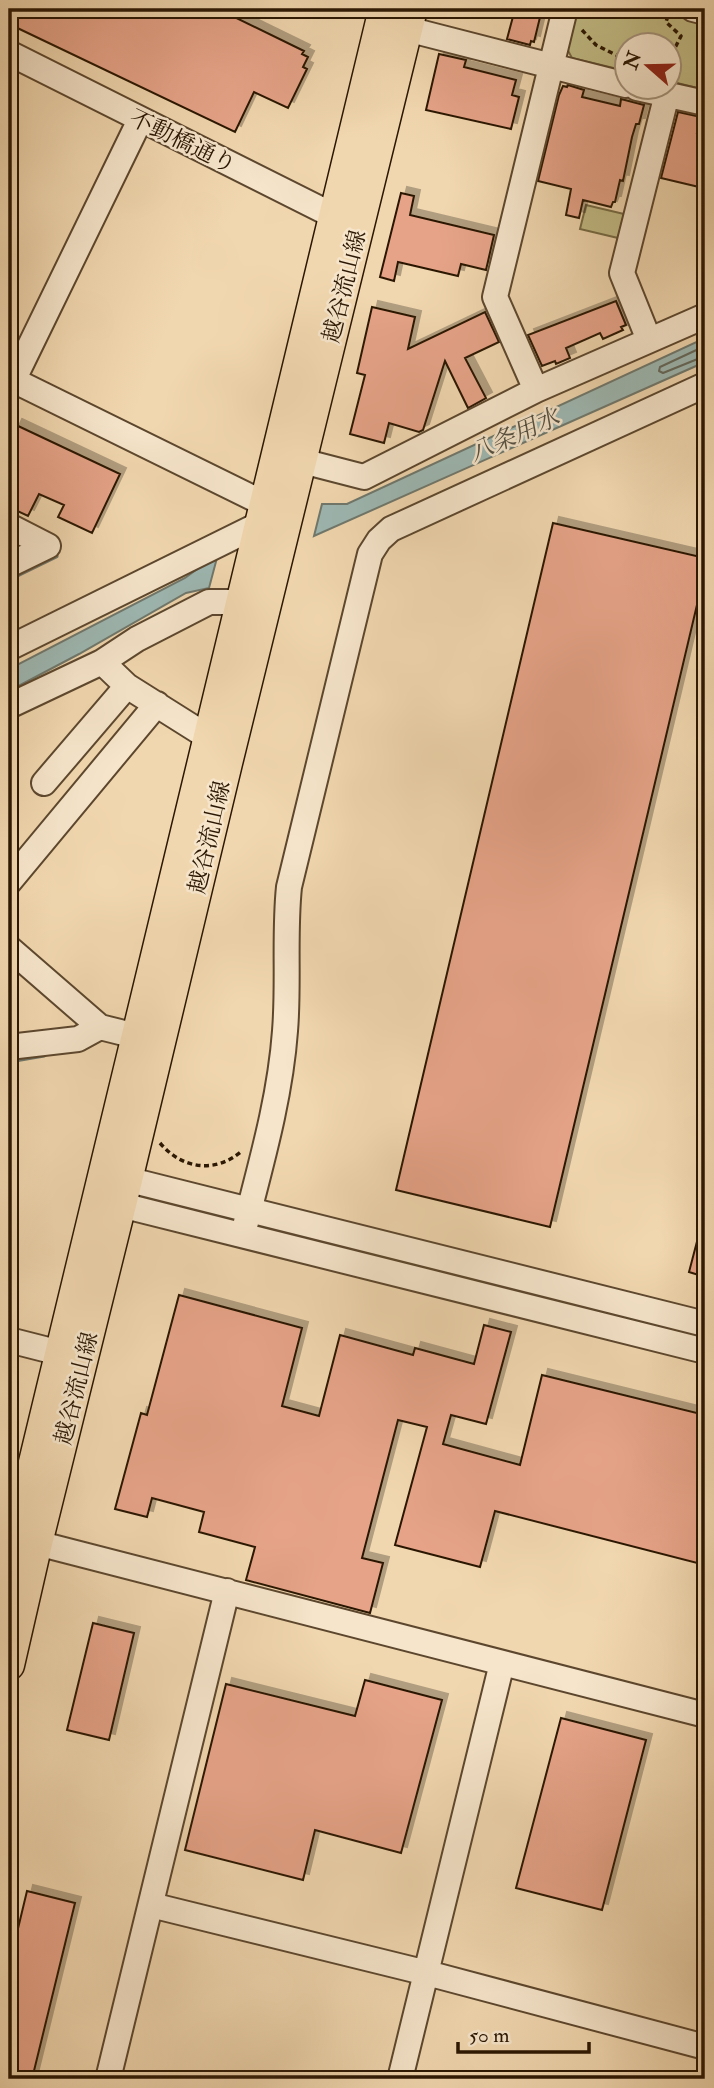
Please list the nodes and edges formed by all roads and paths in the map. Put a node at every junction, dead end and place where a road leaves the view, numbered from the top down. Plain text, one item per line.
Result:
1 (384, 9) edge
2 (565, 9) edge
3 (670, 9) edge
4 (694, 9) edge
5 (705, 12) edge
6 (409, 19) edge
7 (582, 30) dead end
8 (677, 32) edge
9 (9, 53) edge
10 (612, 53) edge
11 (551, 67) junction
12 (612, 82) edge
13 (682, 98) edge
14 (665, 102) edge
15 (705, 103) edge
16 (140, 120) junction
17 (347, 220) junction
18 (705, 316) edge
19 (649, 340) junction
20 (11, 384) edge
21 (705, 385) edge
22 (536, 390) junction
23 (302, 461) junction
24 (262, 514) junction
25 (9, 526) edge
26 (9, 565) edge
27 (243, 602) junction
28 (9, 648) edge
29 (102, 662) junction
30 (127, 686) junction
31 (157, 704) junction
32 (9, 706) edge
33 (208, 737) junction
34 (44, 783) dead end
35 (9, 882) edge
36 (9, 948) edge
37 (100, 1027) junction
38 (136, 1036) junction
39 (9, 1047) edge
40 (156, 1139) dead end
41 (247, 1143) dead end
42 (112, 1189) junction
43 (250, 1209) junction
44 (243, 1234) junction
45 (705, 1324) edge
46 (9, 1340) edge
47 (705, 1351) edge
48 (60, 1353) junction
49 (37, 1543) junction
50 (9, 1566) edge
51 (227, 1591) junction
52 (13, 1631) edge
53 (502, 1663) junction
54 (9, 1665) edge
55 (705, 1715) edge
56 (151, 1905) junction
57 (427, 1973) junction
58 (705, 2048) edge
59 (108, 2079) edge
60 (400, 2079) edge

1 - 17 main road, 越谷流山線
2 - 11 street
3 - 8 path
4 - 5 street
6 - 11 street
6 - 17 main road, 越谷流山線
7 - 10 path
9 - 16 street, 不動橋通り
11 - 12 street
11 - 22 street
13 - 15 street
14 - 19 street
16 - 17 street, 不動橋通り
16 - 20 street
17 - 23 main road, 越谷流山線
17 - 24 main road, 越谷流山線
18 - 19 street
19 - 22 street
20 - 24 street
21 - 43 street
22 - 23 street
23 - 42 main road, 越谷流山線
24 - 27 main road, 越谷流山線
24 - 28 street
25 - 26 street
27 - 29 street
27 - 33 main road, 越谷流山線
29 - 30 street
29 - 32 street
30 - 31 street
30 - 34 street
31 - 33 street
31 - 35 street
33 - 38 main road, 越谷流山線
36 - 37 street
37 - 38 street
37 - 39 street
38 - 42 main road, 越谷流山線
40 - 41 path
42 - 43 street
42 - 44 street
42 - 48 main road, 越谷流山線
42 - 49 main road, 越谷流山線
43 - 44 street
43 - 45 street
44 - 47 street
46 - 48 street
48 - 50 main road, 越谷流山線
49 - 51 street
49 - 52 main road, 越谷流山線
51 - 53 street
51 - 56 street
52 - 54 main road, 越谷流山線
53 - 55 street
53 - 57 street
56 - 57 street
56 - 59 street
57 - 58 street
57 - 60 street

